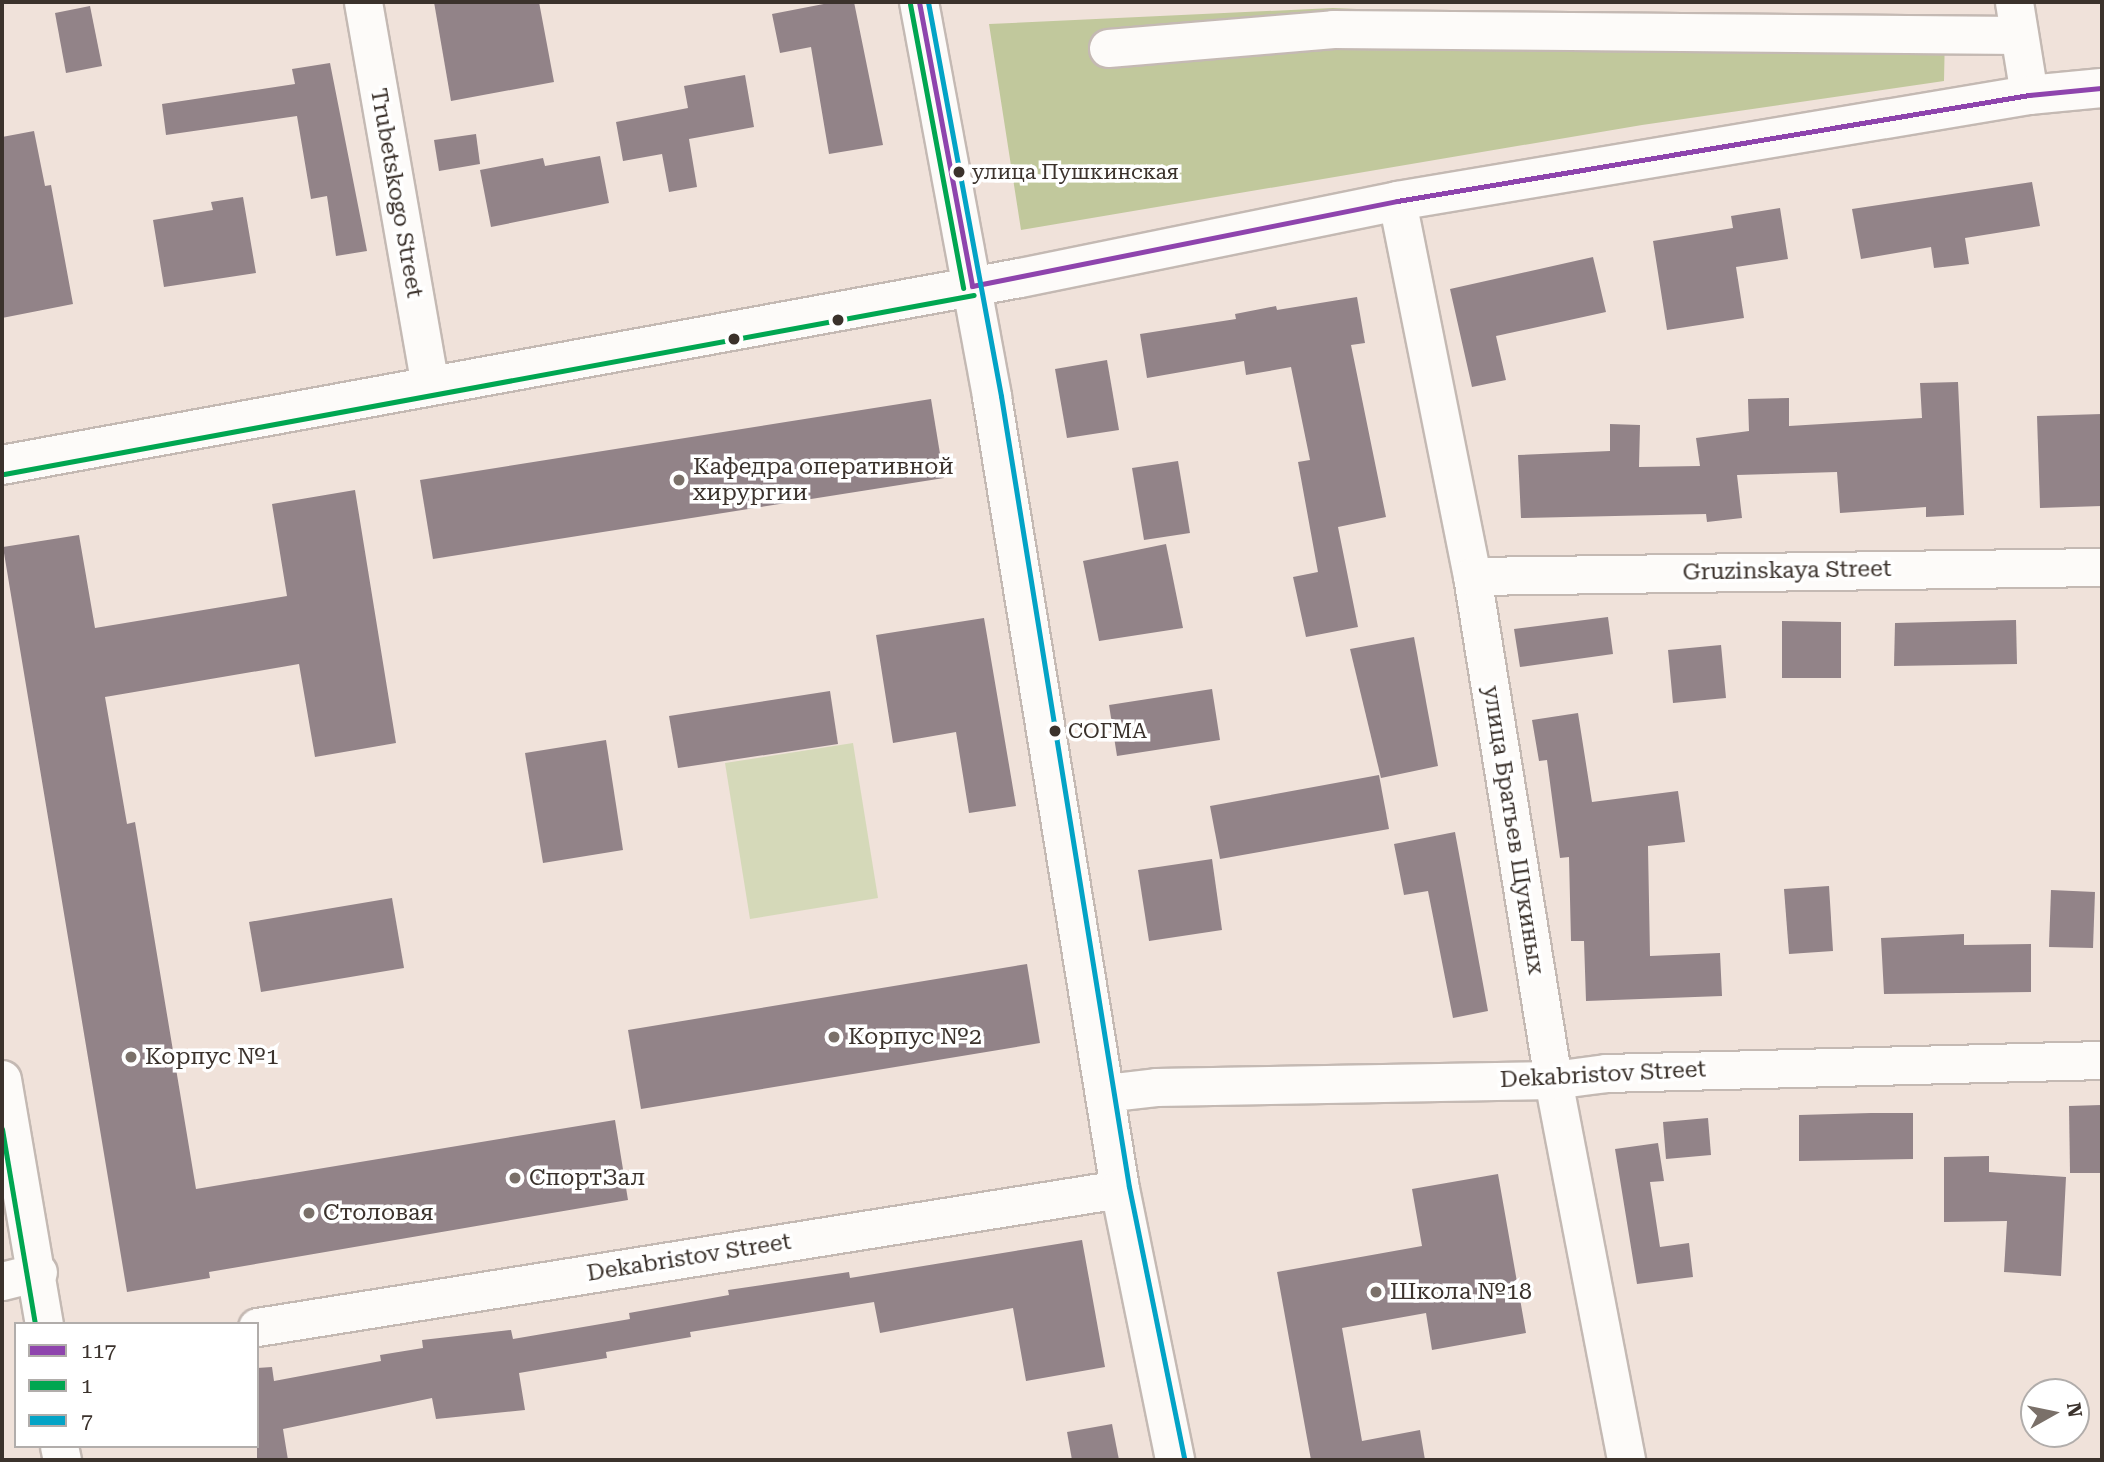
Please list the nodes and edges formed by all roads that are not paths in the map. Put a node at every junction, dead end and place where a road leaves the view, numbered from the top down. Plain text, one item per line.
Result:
1 (363, 2) edge
2 (919, 2) edge
3 (1331, 15) edge
4 (1657, 18) edge
5 (2016, 18) edge
6 (1108, 48) dead end
7 (2102, 88) edge
8 (2029, 95) junction
9 (1397, 201) junction
10 (972, 286) junction
11 (430, 385) junction
12 (2, 465) edge
13 (2102, 567) edge
14 (1472, 576) junction
15 (2102, 1060) edge
16 (2, 1079) edge
17 (1553, 1080) junction
18 (1105, 1093) junction
19 (1121, 1189) junction
20 (38, 1272) junction
21 (2, 1281) edge
22 (44, 1322) edge
23 (259, 1327) edge
24 (1175, 1460) edge
25 (1626, 1460) edge

1 - 11 street, Trubetskogo Street
2 - 10 street
3 - 4 street
3 - 6 street
4 - 5 street
5 - 8 street
7 - 8 street
8 - 9 street
9 - 10 street
9 - 14 street, улица Братьев Щукиных
10 - 11 street
10 - 18 street
11 - 12 street
13 - 14 street, Gruzinskaya Street
14 - 17 street, улица Братьев Щукиных
15 - 17 street, Dekabristov Street
16 - 20 street
17 - 18 street, Dekabristov Street
17 - 25 street, улица Братьев Щукиных
18 - 19 street
19 - 23 street, Dekabristov Street
19 - 24 street
20 - 21 street
20 - 22 street

